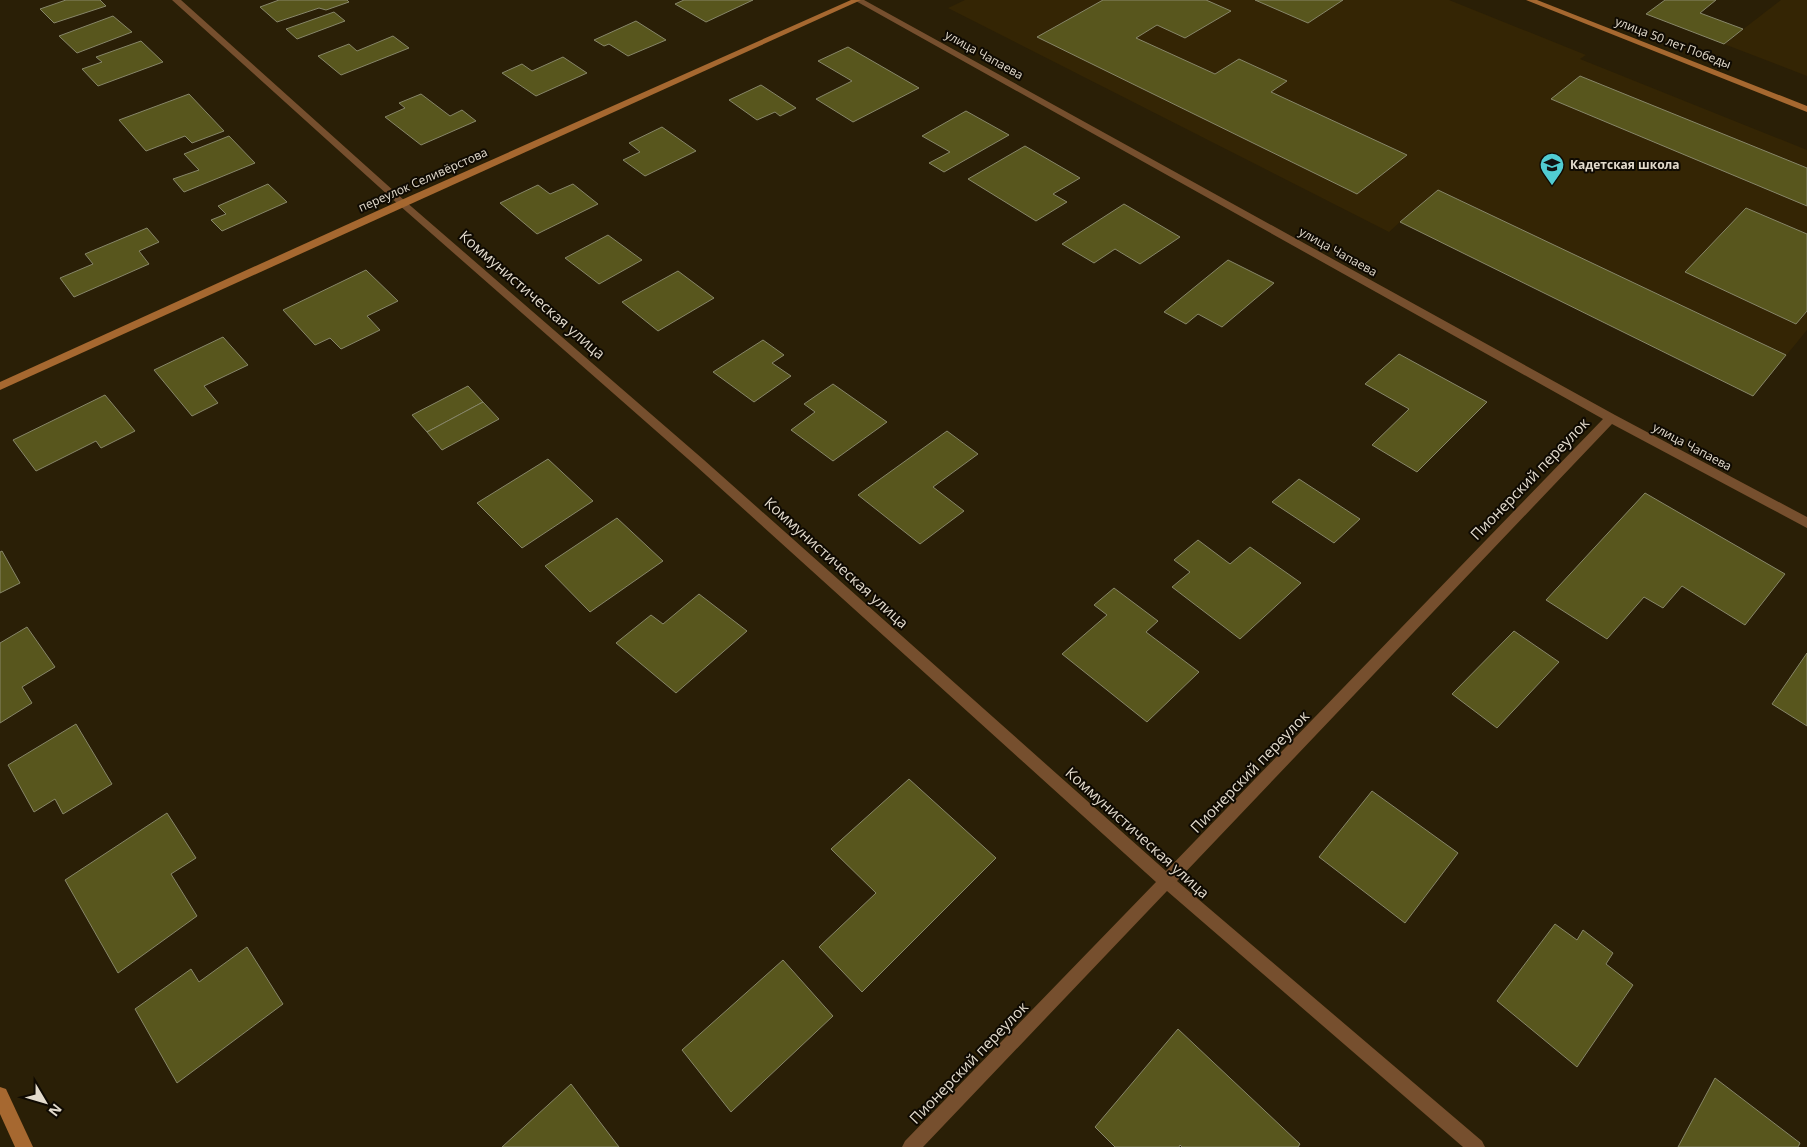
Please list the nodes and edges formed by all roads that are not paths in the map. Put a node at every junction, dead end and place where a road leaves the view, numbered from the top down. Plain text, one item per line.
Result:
1 (176, 0) edge
2 (857, 0) edge
3 (1530, 0) edge
4 (1807, 109) edge
5 (402, 203) junction
6 (0, 386) edge
7 (1611, 418) junction
8 (1807, 523) edge
9 (1167, 882) junction
10 (0, 1095) edge
11 (24, 1147) edge
12 (911, 1147) edge
13 (1476, 1147) edge

1 - 5 street, Коммунистическая улица
2 - 5 street, переулок Селивёрстова
2 - 7 street, улица Чапаева
3 - 4 street, улица 50 лет Победы
5 - 6 street, переулок Селивёрстова
5 - 9 street, Коммунистическая улица
7 - 8 street, улица Чапаева
7 - 9 street, Пионерский переулок
9 - 12 street, Пионерский переулок
9 - 13 street, Коммунистическая улица
10 - 11 street

